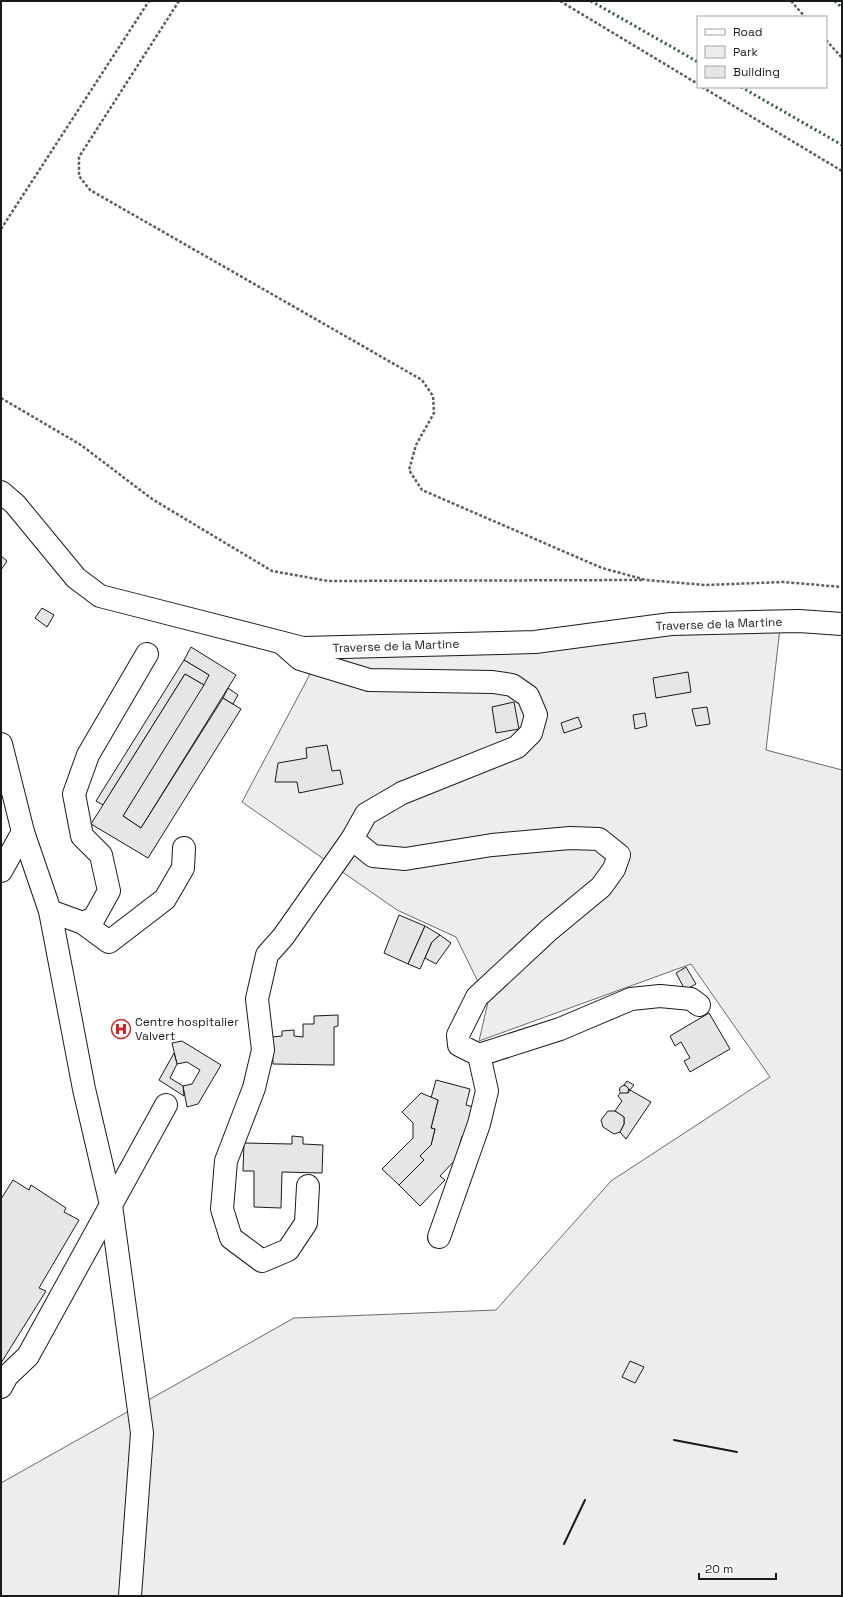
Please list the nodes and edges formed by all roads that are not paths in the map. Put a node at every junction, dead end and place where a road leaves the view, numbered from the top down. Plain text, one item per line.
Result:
1 (1, 492) edge
2 (842, 624) edge
3 (283, 644) junction
4 (147, 654) dead end
5 (1, 744) edge
6 (23, 832) junction
7 (352, 839) junction
8 (184, 848) dead end
9 (1, 871) edge
10 (50, 911) junction
11 (83, 923) junction
12 (699, 1005) dead end
13 (479, 1055) junction
14 (166, 1106) dead end
15 (308, 1186) dead end
16 (111, 1205) junction
17 (439, 1237) dead end
18 (1, 1387) edge
19 (130, 1596) edge

1 - 3 street, Traverse de la Martine
2 - 3 street, Traverse de la Martine
3 - 7 street
4 - 11 street
5 - 6 street
6 - 9 street
6 - 10 street
7 - 13 street
7 - 15 street
8 - 11 street
10 - 11 street
10 - 16 street
12 - 13 street
13 - 17 street
14 - 16 street
16 - 18 street
16 - 19 street

